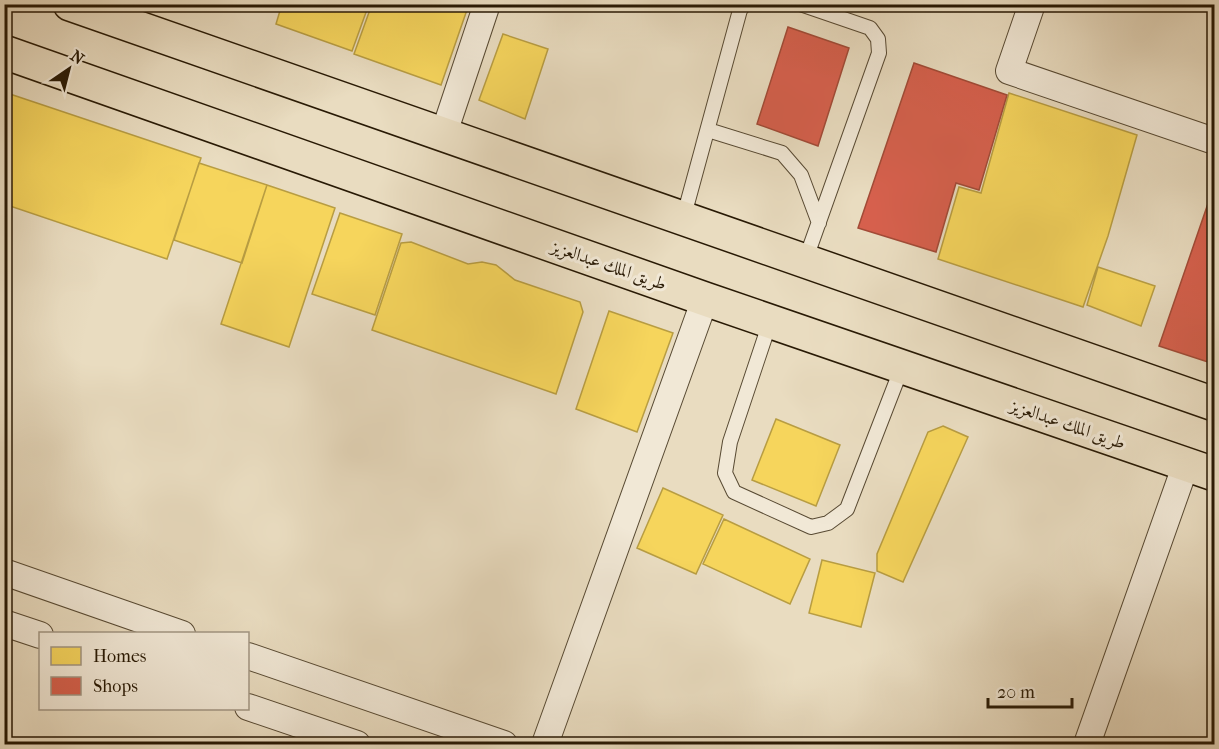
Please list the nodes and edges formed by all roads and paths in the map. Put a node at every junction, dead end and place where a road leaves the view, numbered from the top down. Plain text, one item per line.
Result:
1 (70, 4) edge
2 (488, 4) edge
3 (745, 4) edge
4 (800, 4) edge
5 (1032, 4) edge
6 (4, 52) edge
7 (708, 130) junction
8 (443, 136) junction
9 (1215, 141) edge
10 (683, 219) junction
11 (819, 223) junction
12 (805, 261) junction
13 (705, 299) junction
14 (770, 322) junction
15 (902, 367) junction
16 (1215, 404) edge
17 (1201, 469) edge
18 (4, 572) edge
19 (4, 623) edge
20 (179, 632) edge
21 (39, 635) edge
22 (249, 656) edge
23 (249, 707) edge
24 (357, 744) edge
25 (504, 744) edge
26 (545, 744) edge
27 (1087, 744) edge

1 - 8 highway
2 - 8 street
3 - 7 lane
4 - 11 lane
5 - 9 street
6 - 13 highway, طريق الملك عبدالعزيز
7 - 10 lane
7 - 11 lane
8 - 10 highway
10 - 12 highway
11 - 12 lane
12 - 16 highway
13 - 14 highway, طريق الملك عبدالعزيز
13 - 26 street
14 - 15 highway, طريق الملك عبدالعزيز
14 - 15 lane
15 - 17 highway, طريق الملك عبدالعزيز
17 - 27 street
18 - 20 street
19 - 21 street
22 - 25 street
23 - 24 street

